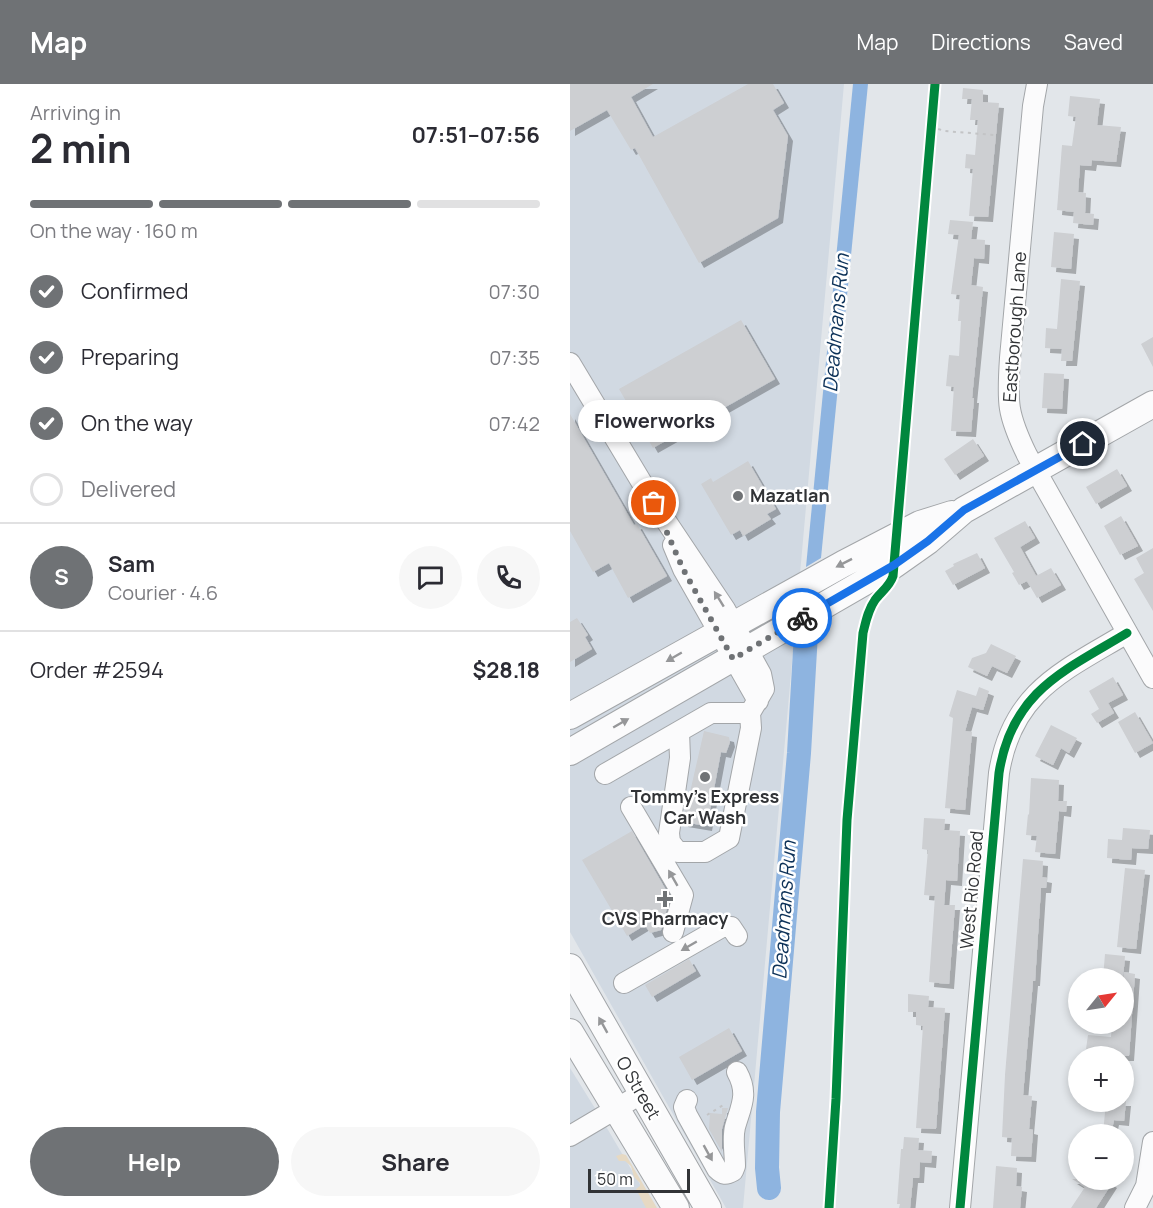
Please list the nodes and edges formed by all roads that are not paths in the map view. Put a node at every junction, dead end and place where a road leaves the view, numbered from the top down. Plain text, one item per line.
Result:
1 (1037, 84) edge
2 (570, 363) edge
3 (1153, 404) edge
4 (1035, 470) junction
5 (964, 510) junction
6 (726, 628) junction
7 (1127, 633) junction
8 (741, 654) junction
9 (1153, 678) edge
10 (754, 707) junction
11 (570, 716) edge
12 (679, 732) junction
13 (570, 752) edge
14 (605, 774) dead end
15 (632, 807) dead end
16 (673, 933) dead end
17 (737, 936) dead end
18 (570, 967) edge
19 (624, 983) dead end
20 (570, 1032) edge
21 (737, 1072) dead end
22 (642, 1094) junction
23 (687, 1100) dead end
24 (618, 1108) junction
25 (570, 1136) edge
26 (1153, 1142) edge
27 (676, 1208) edge
28 (708, 1208) edge
29 (960, 1208) edge
30 (1135, 1208) edge

1 - 4 street, Eastborough Lane
2 - 6 street
3 - 4 main road
4 - 5 main road
4 - 7 street, Eastborough Lane
5 -> 6 main road
5 - 8 main road
6 - 8 street
6 -> 11 main road
7 - 9 street, Eastborough Lane
7 - 29 street, West Rio Road
8 - 10 street
13 -> 8 main road
10 - 12 street
10 - 12 street
12 - 14 street
16 -> 15 street
17 -> 19 street
22 -> 18 main road, O Street
20 - 24 main road, O Street
23 -> 21 street
22 - 24 street
22 - 28 main road, O Street
24 - 25 street
24 - 27 main road, O Street
26 - 30 street

